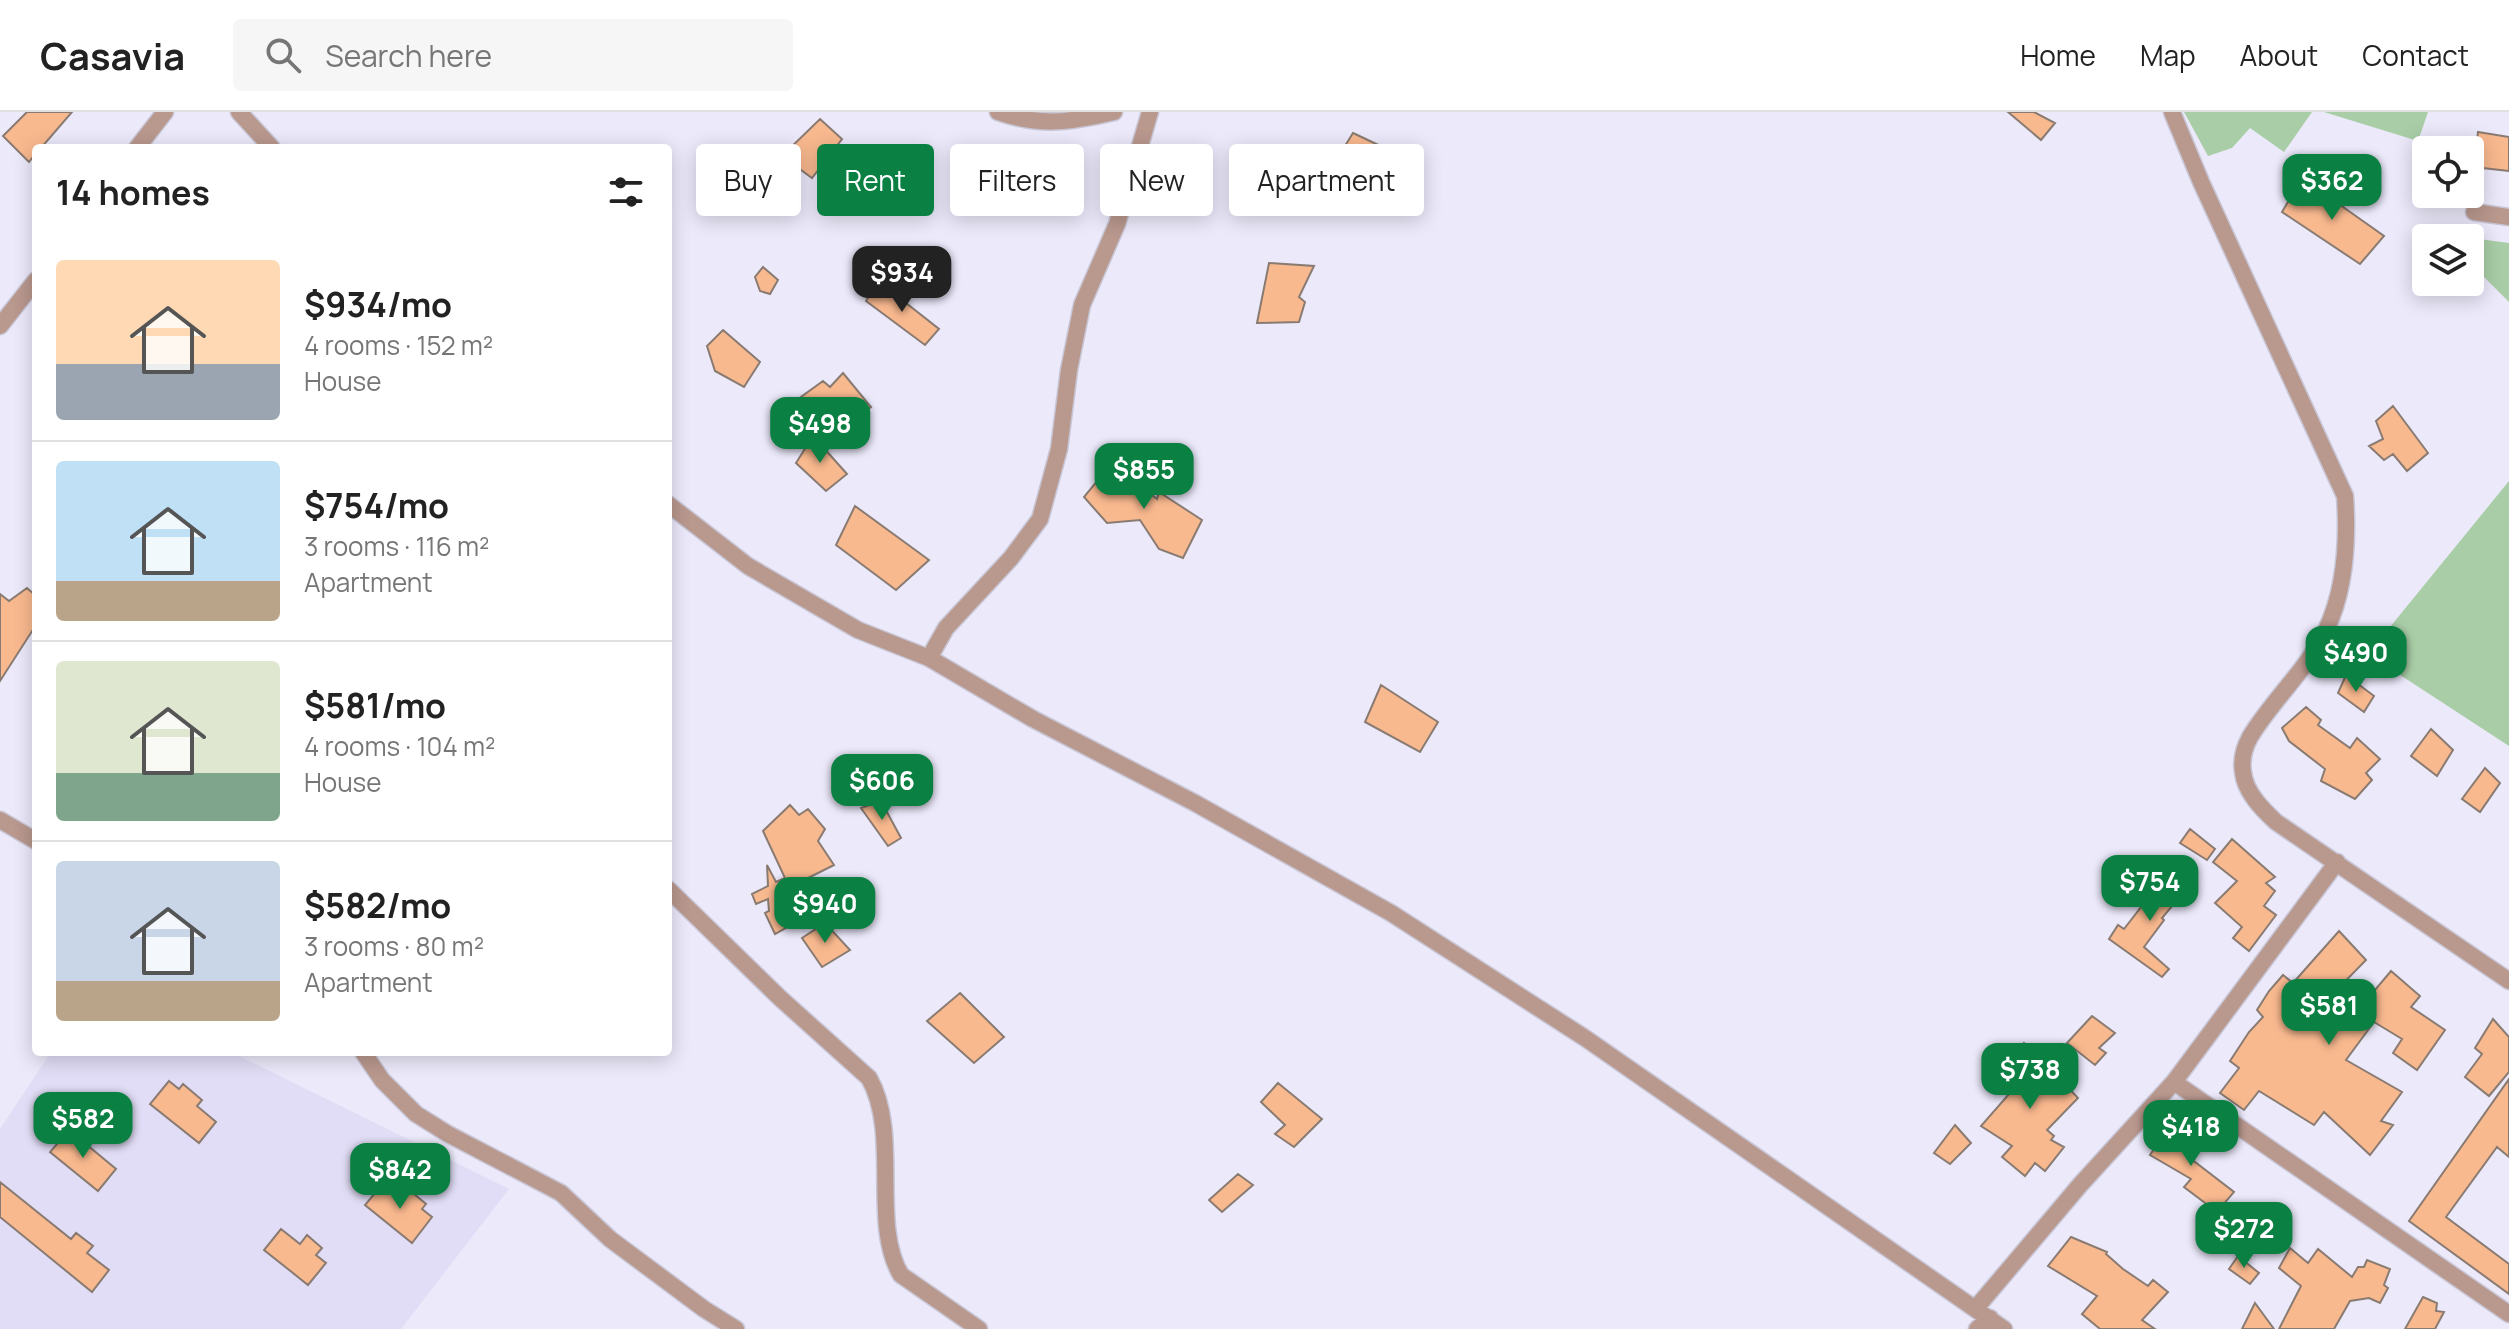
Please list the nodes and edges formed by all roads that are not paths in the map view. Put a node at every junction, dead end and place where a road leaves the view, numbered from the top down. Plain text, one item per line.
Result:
1 (165, 112) edge
2 (239, 112) edge
3 (998, 112) edge
4 (1114, 112) edge
5 (1150, 112) edge
6 (2172, 112) edge
7 (140, 144) edge
8 (268, 144) edge
9 (2474, 212) dead end
10 (2509, 217) edge
11 (32, 287) edge
12 (0, 326) edge
13 (672, 507) edge
14 (929, 658) junction
15 (0, 820) edge
16 (32, 839) edge
17 (2337, 862) junction
18 (672, 893) edge
19 (2509, 981) edge
20 (366, 1056) edge
21 (2174, 1082) junction
22 (2509, 1314) edge
23 (1981, 1318) edge
24 (736, 1329) edge
25 (979, 1329) edge
26 (2004, 1329) edge

1 - 7 street
2 - 8 street
3 - 4 street
5 - 14 street
6 - 17 street
9 - 10 street
11 - 12 street
13 - 14 street
14 - 23 street
15 - 16 street
17 - 19 street
17 - 21 street
18 - 25 street
20 - 24 street
21 - 22 street
21 - 23 street
23 - 26 street

